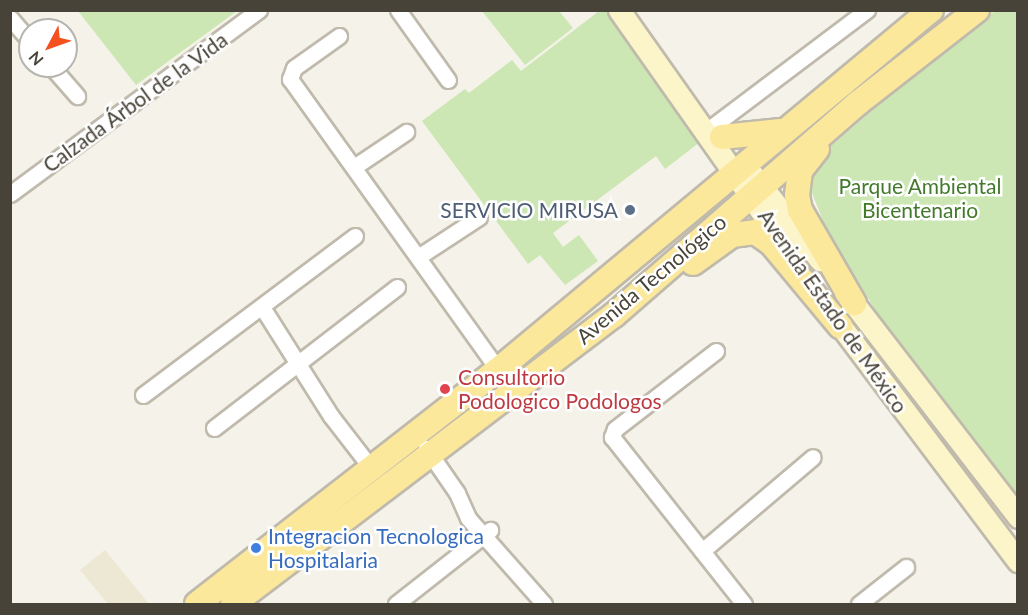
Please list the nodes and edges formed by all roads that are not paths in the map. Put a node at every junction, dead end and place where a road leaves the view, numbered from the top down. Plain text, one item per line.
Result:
1 (259, 10) edge
2 (398, 10) edge
3 (619, 10) edge
4 (867, 10) edge
5 (931, 10) edge
6 (977, 10) edge
7 (339, 36) dead end
8 (61, 78) edge
9 (448, 80) dead end
10 (77, 96) dead end
11 (858, 104) junction
12 (781, 131) junction
13 (405, 132) dead end
14 (713, 132) junction
15 (354, 167) junction
16 (738, 168) junction
17 (12, 190) edge
18 (756, 190) junction
19 (479, 217) dead end
20 (355, 236) dead end
21 (418, 257) junction
22 (397, 287) dead end
23 (854, 303) junction
24 (262, 307) junction
25 (614, 315) junction
26 (840, 326) junction
27 (716, 351) dead end
28 (300, 362) junction
29 (498, 370) junction
30 (142, 395) dead end
31 (214, 428) dead end
32 (415, 434) junction
33 (430, 454) junction
34 (813, 457) dead end
35 (372, 469) junction
36 (1017, 518) edge
37 (486, 533) junction
38 (702, 551) junction
39 (1017, 561) edge
40 (906, 567) dead end
41 (197, 604) edge
42 (233, 604) edge
43 (396, 604) edge
44 (544, 604) edge
45 (744, 604) edge
46 (859, 604) edge

1 - 17 street, Calzada Árbol de la Vida
2 - 9 street
3 - 14 main road, Avenida Estado de México
4 - 14 street
5 - 12 main road, Avenida Tecnológico
6 - 11 main road, Avenida Tecnológico
7 - 15 street
8 - 10 street
11 - 18 main road, Avenida Tecnológico
11 - 23 main road
12 - 14 main road
12 - 16 main road, Avenida Tecnológico
13 - 15 street
14 - 16 main road, Avenida Estado de México
15 - 21 street
16 - 18 main road, Avenida Estado de México
16 - 29 main road, Avenida Tecnológico
18 - 23 main road, Avenida Estado de México
18 - 25 main road, Avenida Tecnológico
18 - 26 main road, Avenida Estado de México
19 - 21 street
20 - 24 street
21 - 29 street
22 - 28 street
23 - 36 main road, Avenida Estado de México
24 - 28 street
24 - 30 street
25 - 26 main road
25 - 33 main road, Avenida Tecnológico
26 - 39 main road, Avenida Estado de México
27 - 38 street
28 - 31 street
28 - 35 street
29 - 32 main road, Avenida Tecnológico
32 - 33 street
32 - 35 main road, Avenida Tecnológico
33 - 37 street
33 - 42 main road, Avenida Tecnológico
34 - 38 street
35 - 41 main road, Avenida Tecnológico
37 - 43 street
37 - 44 street
38 - 45 street
40 - 46 street

